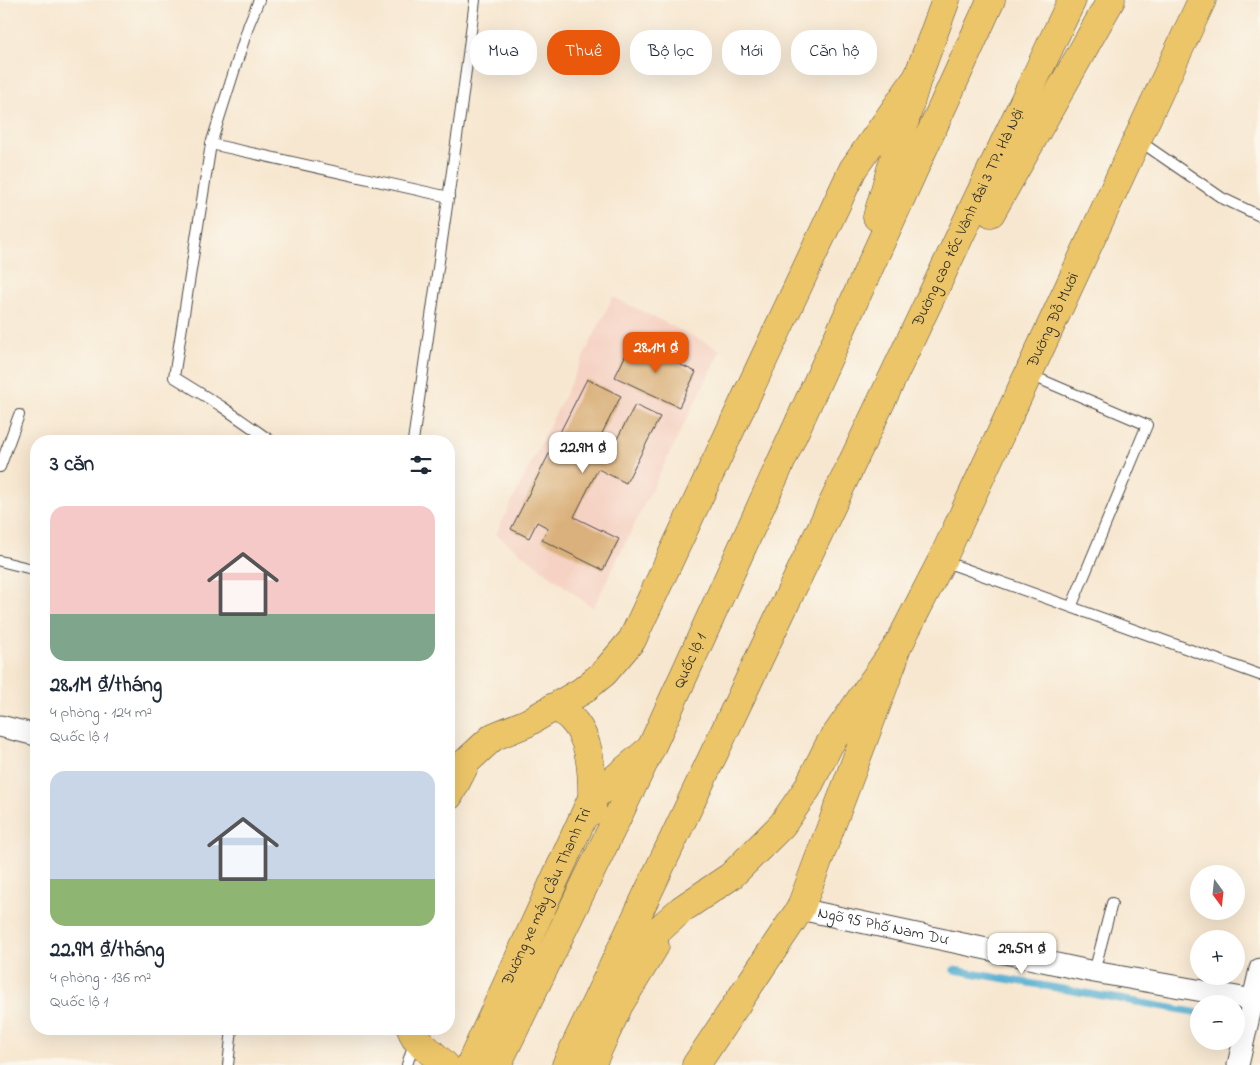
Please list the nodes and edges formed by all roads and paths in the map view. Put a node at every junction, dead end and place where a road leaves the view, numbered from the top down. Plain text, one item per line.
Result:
1 (259, 0) edge
2 (475, 0) edge
3 (946, 0) edge
4 (991, 0) edge
5 (1072, 0) edge
6 (1111, 0) edge
7 (1202, 0) edge
8 (918, 76) junction
9 (1137, 139) junction
10 (211, 144) junction
11 (449, 197) junction
12 (1260, 216) edge
13 (848, 315) junction
14 (1028, 374) junction
15 (19, 415) dead end
16 (262, 435) edge
17 (414, 435) edge
18 (866, 437) junction
19 (0, 467) edge
20 (942, 560) junction
21 (0, 561) edge
22 (30, 568) edge
23 (1072, 605) junction
24 (902, 639) junction
25 (1260, 675) edge
26 (554, 707) junction
27 (0, 726) edge
28 (30, 734) edge
29 (651, 748) junction
30 (455, 784) edge
31 (592, 798) junction
32 (590, 872) junction
33 (1112, 903) dead end
34 (800, 909) junction
35 (1260, 969) edge
36 (1094, 972) junction
37 (514, 1000) junction
38 (1254, 1003) edge
39 (231, 1035) edge
40 (413, 1035) edge
41 (414, 1035) edge
42 (592, 1046) edge
43 (1240, 1057) edge
44 (228, 1065) edge
45 (407, 1065) edge
46 (445, 1065) edge
47 (470, 1065) edge
48 (497, 1065) edge
49 (566, 1065) edge
50 (696, 1065) edge

1 - 10 lane
2 - 11 lane
3 - 8 main road
4 - 13 main road
5 - 18 main road, Đường cao tốc Vành đai 3 TP. Hà Nội
6 - 18 main road
7 - 9 main road, Đường Đỗ Mười
8 - 13 main road
8 - 26 main road
9 - 12 lane
9 - 14 main road, Đường Đỗ Mười
10 - 11 lane
10 - 16 lane
11 - 17 lane
13 - 29 main road, Quốc lộ 1
14 - 20 main road, Đường Đỗ Mười
14 - 23 lane
15 - 19 lane
18 - 42 main road
20 - 23 lane
20 - 24 main road, Đường Đỗ Mười
21 - 22 lane
23 - 25 lane
24 - 34 main road
24 - 42 main road
26 - 30 main road
26 - 31 main road
27 - 28 street
29 - 31 main road, Đường xe máy Cầu Thanh Trì
29 - 32 main road, Quốc lộ 1
31 - 32 main road
31 - 37 main road, Đường xe máy Cầu Thanh Trì
32 - 37 main road, Quốc lộ 1
33 - 36 lane
34 - 36 street, Ngõ 95 Phố Nam Dư
34 - 50 main road
35 - 38 street
36 - 38 street, Ngõ 95 Phố Nam Dư
37 - 47 main road, Đường xe máy Cầu Thanh Trì
37 - 48 main road
38 - 43 street
39 - 44 lane
40 - 45 lane
41 - 46 main road
42 - 49 main road

